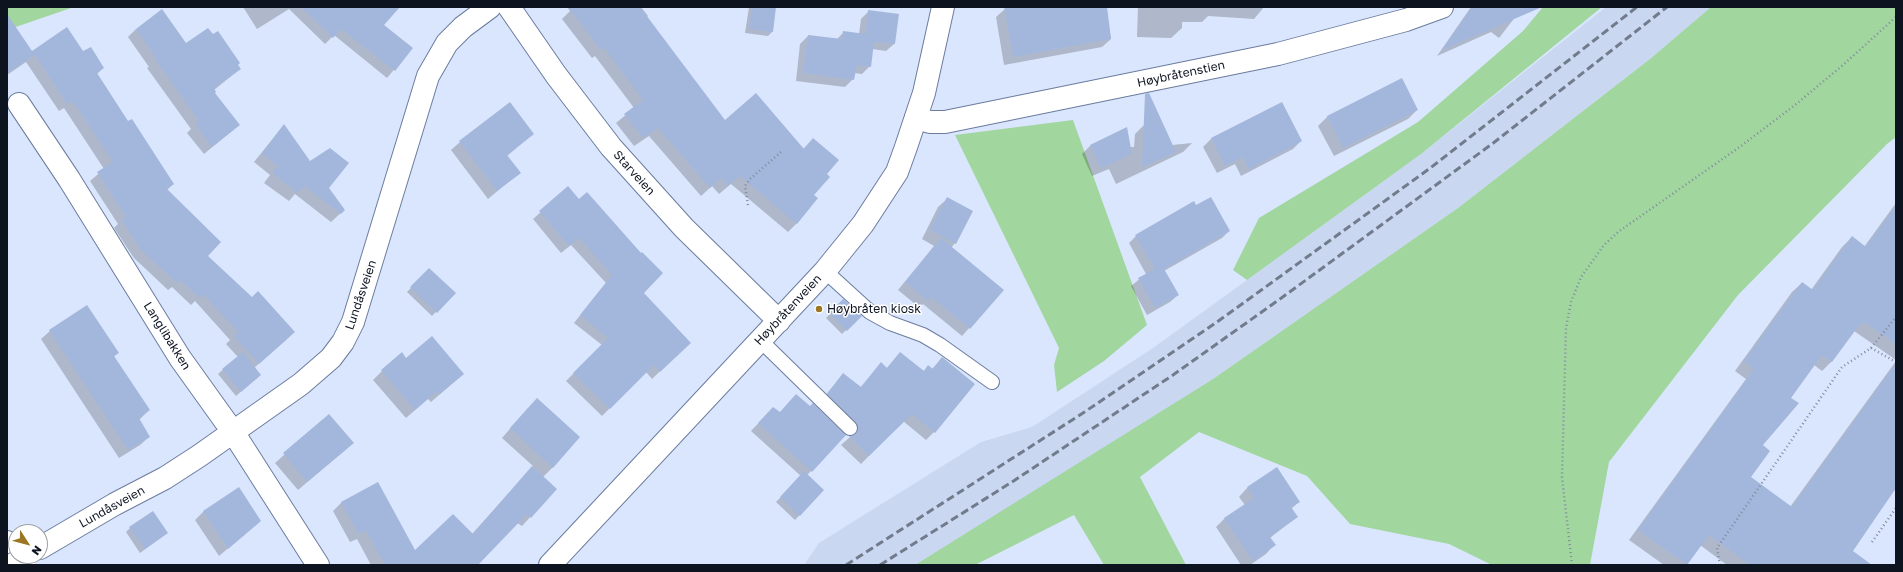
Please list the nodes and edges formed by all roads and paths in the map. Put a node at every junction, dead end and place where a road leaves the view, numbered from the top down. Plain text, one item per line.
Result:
1 (490, 7) edge
2 (509, 7) edge
3 (943, 7) edge
4 (1442, 7) edge
5 (1896, 17) edge
6 (19, 104) dead end
7 (916, 118) junction
8 (781, 152) dead end
9 (748, 205) dead end
10 (825, 271) junction
11 (1896, 317) edge
12 (779, 321) junction
13 (760, 340) junction
14 (1871, 348) junction
15 (1896, 362) edge
16 (992, 382) dead end
17 (850, 428) dead end
18 (233, 432) junction
19 (1896, 508) edge
20 (7, 542) edge
21 (1872, 542) dead end
22 (48, 543) edge
23 (22, 565) edge
24 (318, 565) edge
25 (550, 565) edge
26 (1572, 565) edge
27 (1720, 565) edge

1 - 18 main road, Lundåsveien
2 - 12 main road, Starveien
3 - 7 main road, Høybråtenveien
4 - 7 main road, Høybråtenstien
5 - 26 path
6 - 18 main road, Langlibakken
7 - 10 main road, Høybråtenveien
8 - 9 path
10 - 12 main road, Høybråtenveien
10 - 16 lane
11 - 14 path
12 - 13 main road, Høybråtenveien
13 - 17 lane
13 - 25 main road, Høybråtenveien
14 - 15 path
14 - 27 path
18 - 22 main road, Lundåsveien
18 - 24 main road, Langlibakken
19 - 21 path
20 - 23 main road

